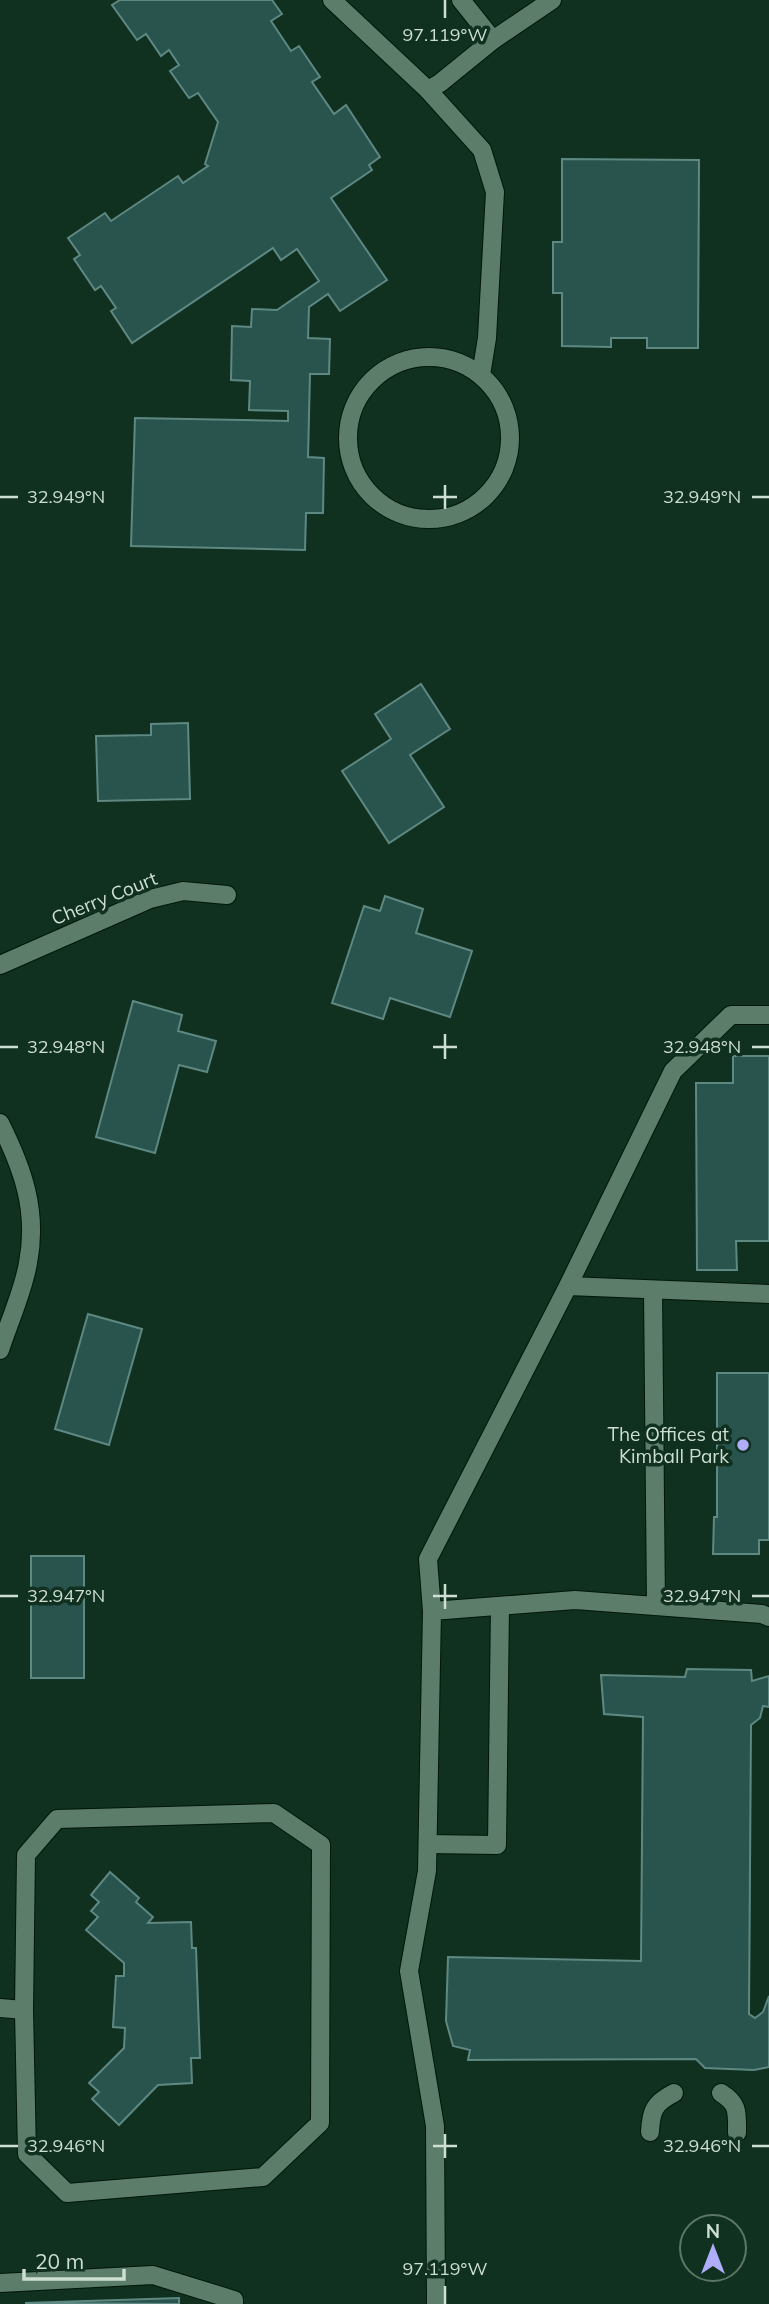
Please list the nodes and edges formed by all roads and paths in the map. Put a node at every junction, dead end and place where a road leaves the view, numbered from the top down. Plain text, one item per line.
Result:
1 (332, 0) edge
2 (461, 0) edge
3 (552, 0) edge
4 (494, 40) junction
5 (428, 90) junction
6 (481, 375) junction
7 (227, 895) dead end
8 (0, 965) edge
9 (769, 1015) edge
10 (0, 1123) edge
11 (568, 1286) junction
12 (653, 1290) junction
13 (769, 1294) edge
14 (0, 1350) edge
15 (500, 1606) junction
16 (656, 1606) junction
17 (432, 1611) junction
18 (769, 1617) edge
19 (428, 1844) junction
20 (0, 2008) edge
21 (24, 2010) junction
22 (674, 2093) dead end
23 (721, 2093) dead end
24 (650, 2132) dead end
25 (737, 2133) dead end
26 (0, 2283) edge
27 (234, 2304) edge
28 (436, 2304) edge

1 - 5 street
2 - 4 street
3 - 4 street
4 - 5 street
5 - 6 street
6 - 6 street
7 - 8 street, Cherry Court
9 - 11 street
10 - 14 street
11 - 12 street
11 - 17 street
12 - 13 street
12 - 16 street
15 - 16 street
15 - 17 street
15 - 19 street
16 - 18 street
17 - 19 street
19 - 28 street
20 - 21 street
21 - 21 street
22 - 24 street
23 - 25 street
26 - 27 street

